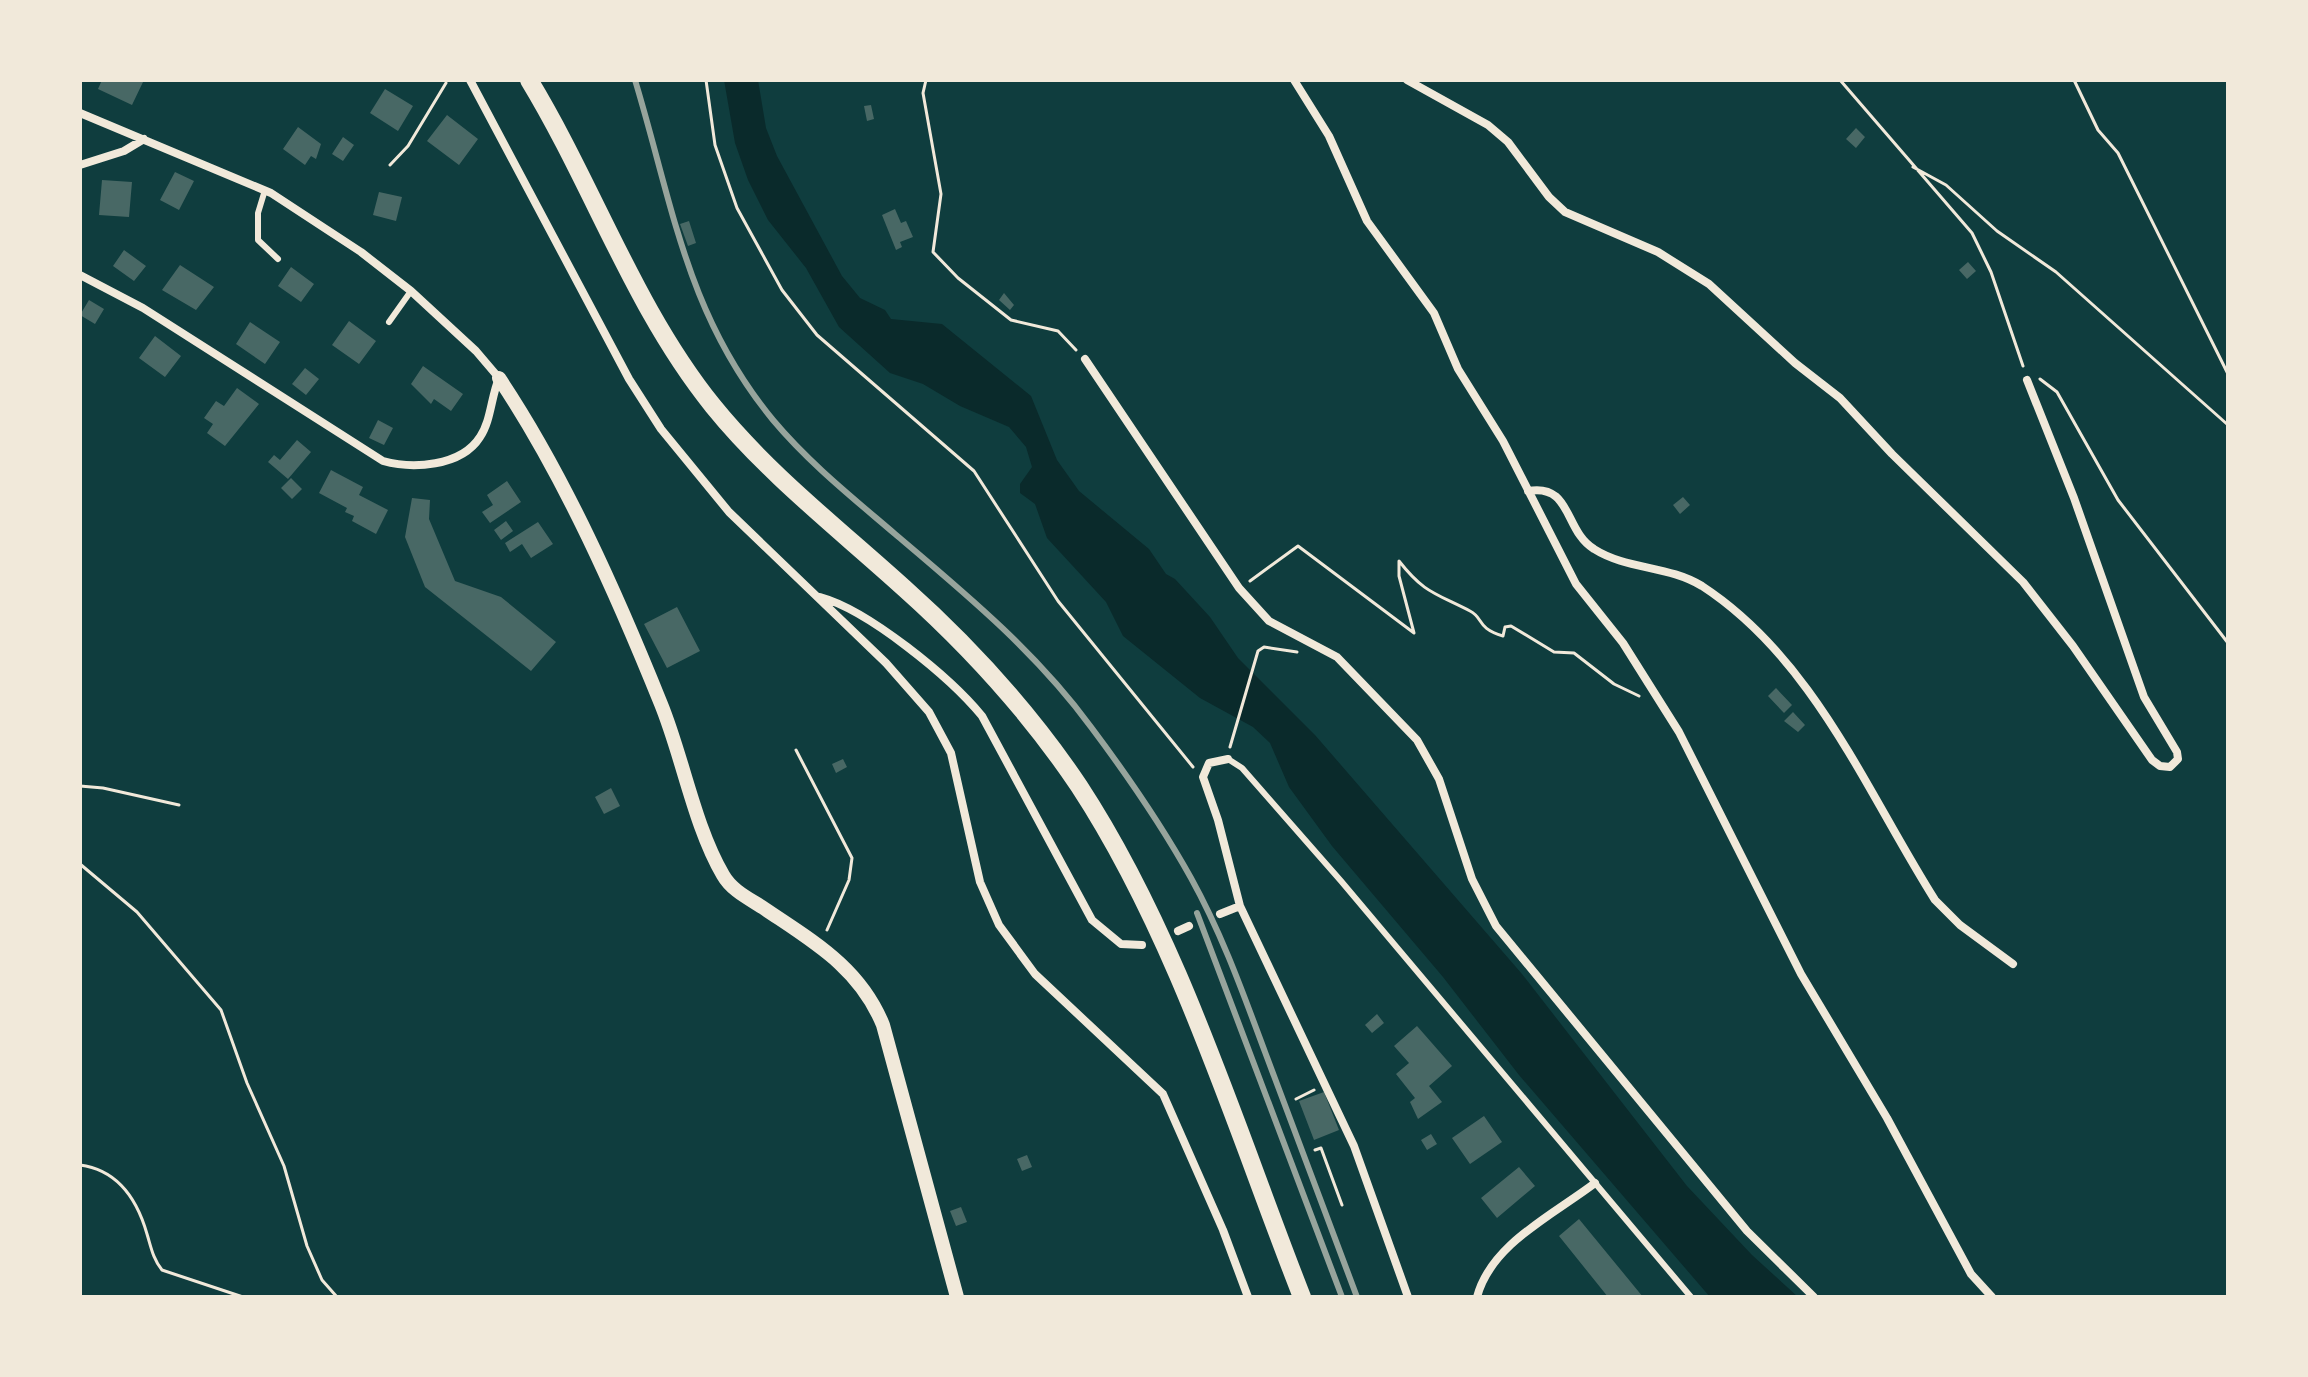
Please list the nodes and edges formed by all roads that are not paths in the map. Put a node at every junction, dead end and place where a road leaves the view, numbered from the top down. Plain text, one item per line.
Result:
1 (470, 80) edge
2 (529, 80) edge
3 (1294, 80) edge
4 (1407, 80) edge
5 (80, 113) edge
6 (144, 139) junction
7 (80, 165) edge
8 (265, 190) junction
9 (278, 259) dead end
10 (80, 275) edge
11 (411, 291) junction
12 (389, 322) dead end
13 (1085, 359) road end
14 (499, 378) junction
15 (2027, 380) road end
16 (1528, 491) junction
17 (817, 596) junction
18 (1228, 759) joint
19 (1240, 906) junction
20 (1220, 914) dead end
21 (1189, 926) dead end
22 (1178, 931) dead end
23 (1142, 945) dead end
24 (2013, 964) dead end
25 (1595, 1183) junction
26 (957, 1297) edge
27 (1248, 1297) edge
28 (1302, 1297) edge
29 (1408, 1297) edge
30 (1477, 1297) edge
31 (1691, 1297) edge
32 (1814, 1297) edge
33 (1992, 1297) edge

1 - 17 street
2 - 28 main road
3 - 16 street
4 - 15 street
5 - 6 street
6 - 7 street
6 - 8 street
8 - 9 lane
8 - 11 street
10 - 14 street
11 - 12 lane
11 - 14 street
13 - 32 street
14 - 26 street
16 - 24 street
16 - 33 street
17 - 23 street
17 - 27 street
18 - 19 street
18 - 25 lane
19 - 20 street
19 - 29 street
21 - 22 street
25 - 30 street
25 - 31 lane

